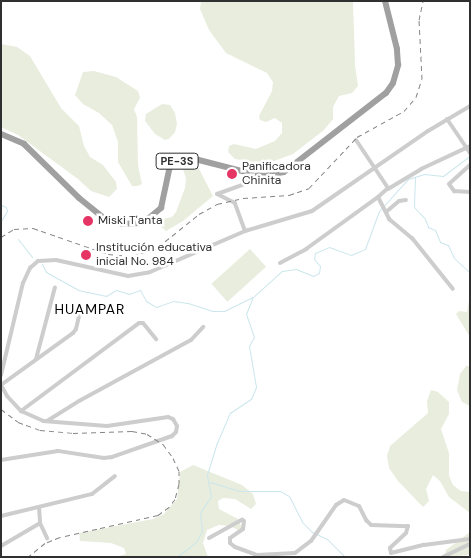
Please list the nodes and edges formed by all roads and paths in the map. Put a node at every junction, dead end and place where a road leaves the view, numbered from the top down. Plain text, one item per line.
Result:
1 (384, 1) edge
2 (470, 106) edge
3 (447, 120) junction
4 (1, 134) edge
5 (356, 140) dead end
6 (468, 147) edge
7 (470, 154) edge
8 (470, 165) edge
9 (375, 169) junction
10 (254, 174) junction
11 (388, 189) junction
12 (470, 192) edge
13 (379, 199) junction
14 (406, 200) dead end
15 (386, 211) junction
16 (245, 231) junction
17 (280, 263) dead end
18 (55, 287) dead end
19 (453, 289) dead end
20 (81, 306) dead end
21 (203, 328) dead end
22 (156, 340) dead end
23 (36, 359) junction
24 (1, 375) edge
25 (1, 385) edge
26 (21, 410) junction
27 (47, 421) junction
28 (1, 460) edge
29 (115, 476) dead end
30 (39, 507) junction
31 (1, 516) edge
32 (40, 523) junction
33 (47, 538) dead end
34 (209, 538) dead end
35 (470, 539) edge
36 (470, 544) edge
37 (1, 546) edge
38 (443, 557) edge

1 - 10 highway, PE-3S
2 - 3 street
3 - 6 street
3 - 9 street
4 - 10 highway, PE-3S
5 - 9 street
6 - 7 street
6 - 11 street
8 - 12 street
9 - 11 street
9 - 16 street
10 - 16 street
11 - 13 street
13 - 15 street
13 - 17 street
14 - 15 street
15 - 19 street
16 - 24 street
18 - 23 street
20 - 23 street
21 - 27 street
22 - 26 street
23 - 25 street
25 - 26 street
26 - 27 street
27 - 28 street
29 - 30 street
30 - 31 street
30 - 32 street
32 - 33 street
32 - 37 street
34 - 35 street
36 - 38 street

